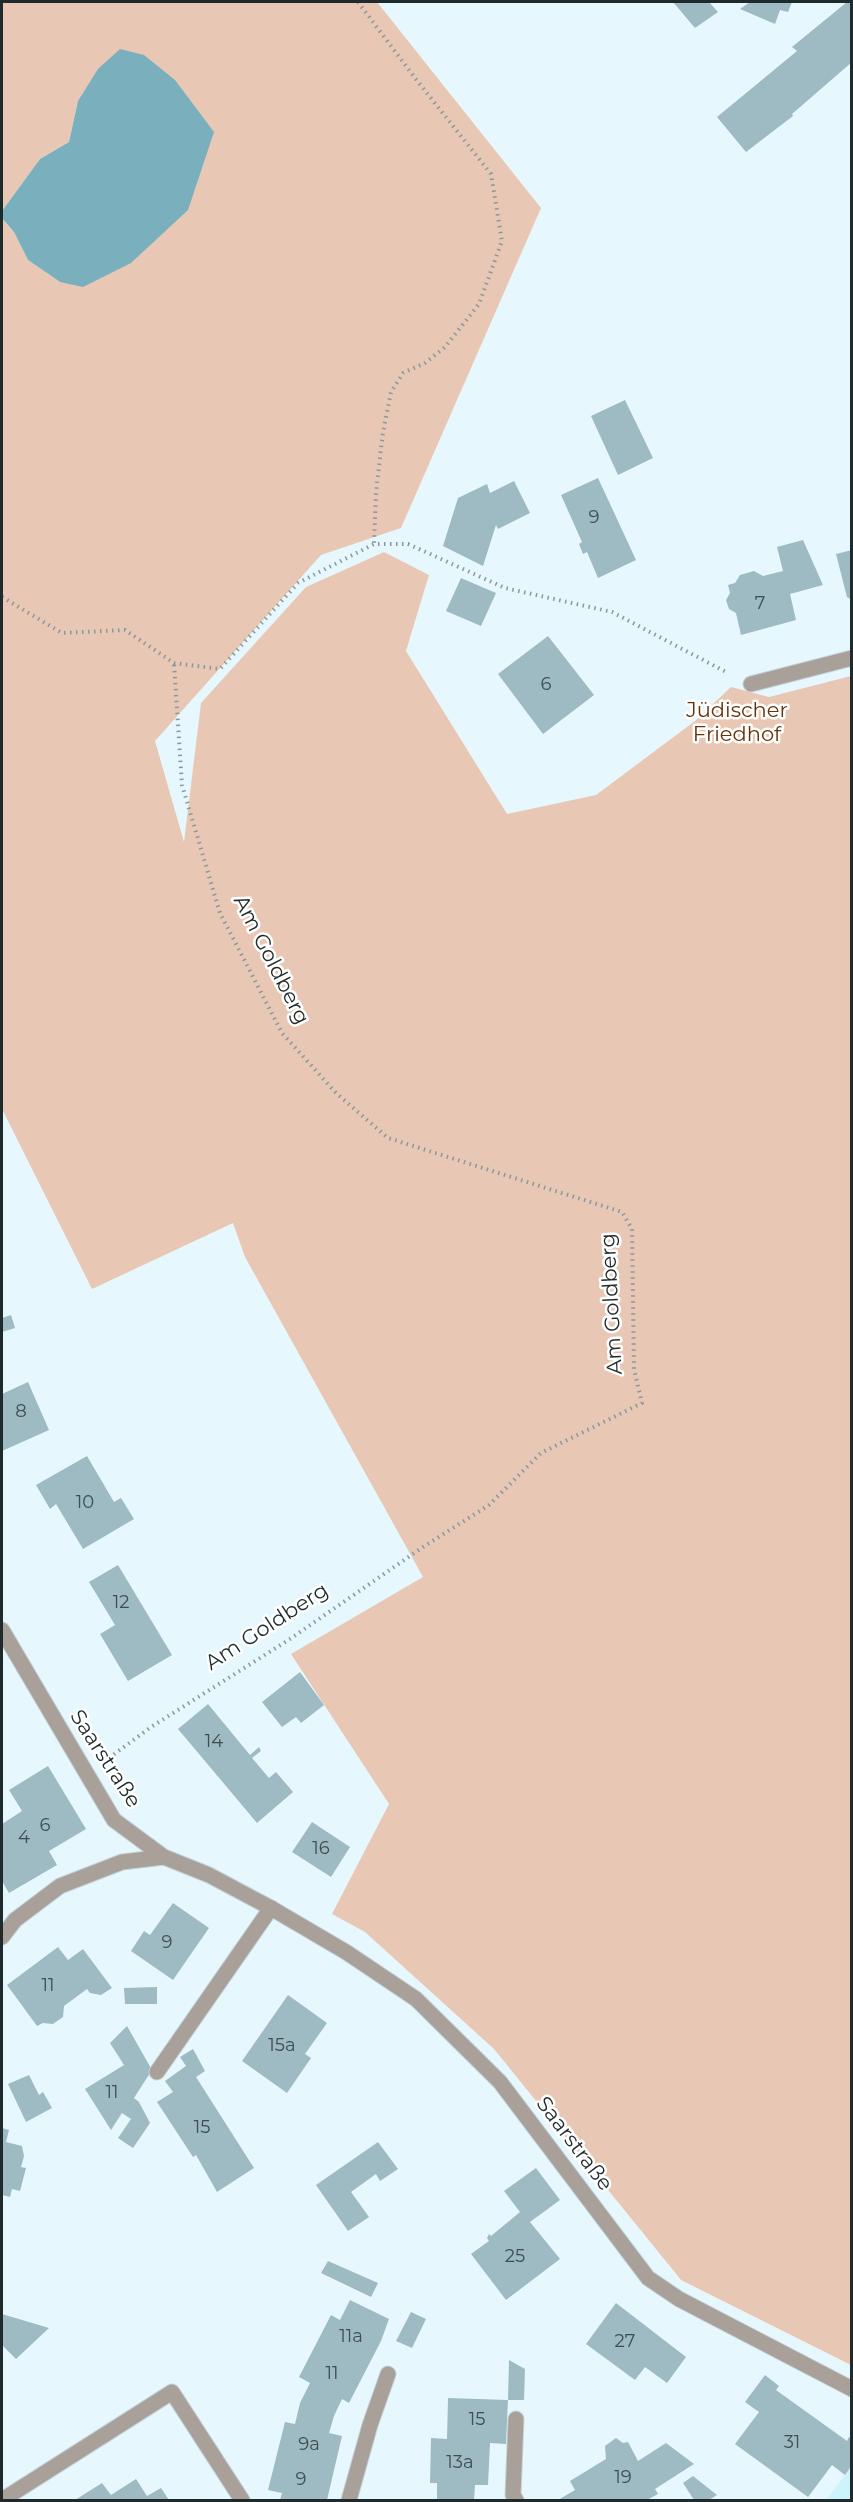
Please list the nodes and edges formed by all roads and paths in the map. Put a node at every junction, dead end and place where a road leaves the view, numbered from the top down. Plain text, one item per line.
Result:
1 (358, 2) edge
2 (374, 544) junction
3 (2, 597) edge
4 (852, 658) edge
5 (174, 663) junction
6 (751, 684) joint
7 (2, 1630) edge
8 (87, 1775) junction
9 (164, 1857) junction
10 (271, 1908) junction
11 (2, 1937) edge
12 (157, 2072) dead end
13 (388, 2374) dead end
14 (852, 2390) edge
15 (516, 2419) dead end
16 (2, 2499) edge
17 (242, 2500) edge
18 (349, 2500) edge
19 (516, 2500) edge

1 - 2 path
2 - 5 path
2 - 6 path
3 - 5 path
4 - 6 street
5 - 8 path, Am Goldberg
7 - 8 street, Saarstraße
8 - 9 street, Saarstraße
9 - 10 street, Saarstraße
9 - 11 street
10 - 12 street
10 - 14 street, Saarstraße
13 - 18 street
15 - 19 street
16 - 17 street

